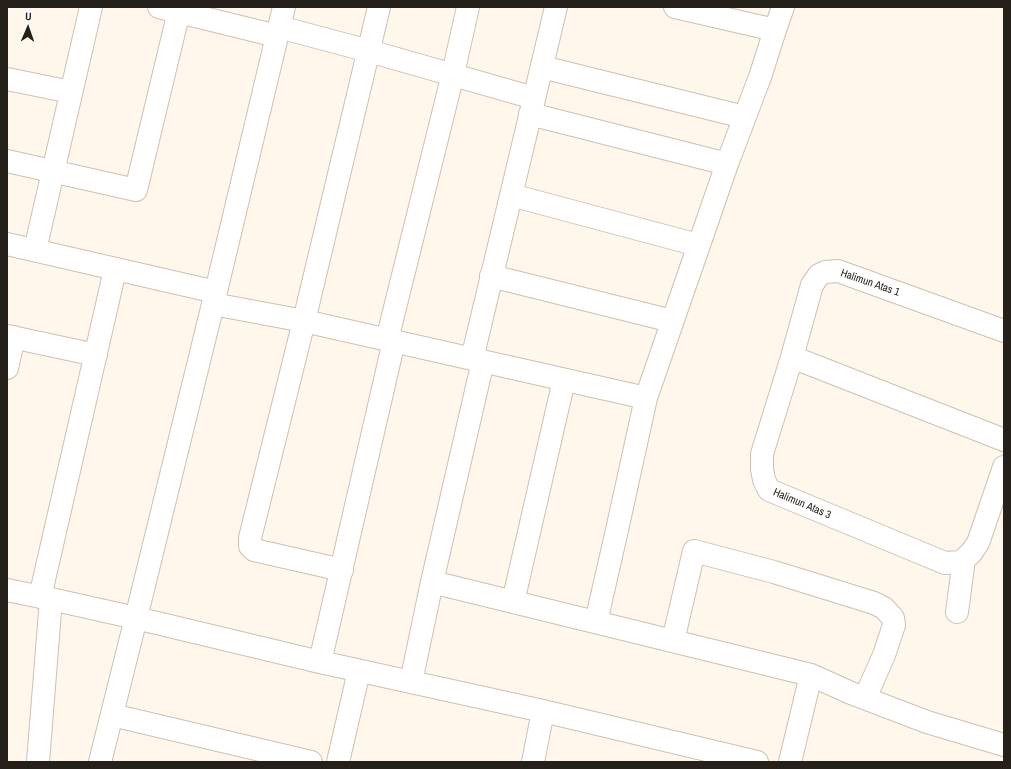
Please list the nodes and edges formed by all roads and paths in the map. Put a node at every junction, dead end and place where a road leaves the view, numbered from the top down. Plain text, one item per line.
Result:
1 (91, 7) edge
2 (379, 7) edge
3 (468, 7) edge
4 (556, 7) edge
5 (675, 7) edge
6 (783, 7) edge
7 (173, 9) edge
8 (280, 23) edge
9 (775, 30) junction
10 (368, 51) junction
11 (542, 67) junction
12 (453, 74) junction
13 (7, 79) edge
14 (70, 92) junction
15 (532, 106) junction
16 (744, 116) junction
17 (7, 161) edge
18 (727, 164) junction
19 (52, 172) junction
20 (511, 195) junction
21 (7, 244) edge
22 (698, 245) junction
23 (35, 250) junction
24 (115, 270) junction
25 (492, 276) junction
26 (215, 298) junction
27 (304, 321) junction
28 (672, 321) junction
29 (1004, 331) edge
30 (10, 336) edge
31 (391, 341) junction
32 (96, 355) junction
33 (792, 357) junction
34 (478, 360) junction
35 (7, 368) edge
36 (564, 380) junction
37 (646, 398) junction
38 (1004, 440) edge
39 (1004, 467) edge
40 (964, 559) junction
41 (342, 570) junction
42 (432, 582) junction
43 (7, 590) edge
44 (46, 598) junction
45 (513, 602) junction
46 (957, 612) dead end
47 (136, 618) junction
48 (596, 622) junction
49 (674, 641) junction
50 (320, 662) junction
51 (359, 671) junction
52 (811, 675) junction
53 (411, 682) junction
54 (865, 698) junction
55 (543, 711) junction
56 (112, 715) junction
57 (1004, 746) edge
58 (38, 762) edge
59 (100, 762) edge
60 (311, 762) edge
61 (338, 762) edge
62 (533, 762) edge
63 (757, 762) edge
64 (790, 762) edge

1 - 14 street
2 - 10 street
3 - 12 street
4 - 11 street
5 - 9 street
6 - 9 street
7 - 8 street
7 - 19 street
8 - 10 street
8 - 26 street
9 - 16 street
10 - 12 street
10 - 27 street
11 - 15 street
11 - 16 street
12 - 15 street
12 - 31 street
13 - 14 street
14 - 19 street
15 - 18 street
15 - 20 street
16 - 18 street
17 - 19 street
18 - 22 street
19 - 23 street
20 - 22 street
20 - 25 street
21 - 23 street
22 - 28 street
23 - 24 street
24 - 26 street
24 - 32 street
25 - 28 street
25 - 34 street
26 - 27 street
26 - 47 street
27 - 31 street
27 - 41 street
28 - 37 street
29 - 33 street, Halimun Atas 1
30 - 32 street
30 - 35 street
31 - 34 street
31 - 41 street
32 - 44 street
33 - 38 street
33 - 40 street, Halimun Atas 3
34 - 36 street
34 - 42 street
36 - 37 street
36 - 45 street
37 - 48 street
39 - 40 street
40 - 46 street
41 - 50 street
42 - 45 street
42 - 53 street
43 - 44 street
44 - 47 street
44 - 58 street
45 - 48 street
47 - 50 street
47 - 56 street
48 - 49 street
49 - 52 street
49 - 54 street
50 - 51 street
51 - 53 street
51 - 61 street
52 - 54 street
52 - 64 street
53 - 55 street
54 - 57 street
55 - 62 street
55 - 63 street
56 - 59 street
56 - 60 street

